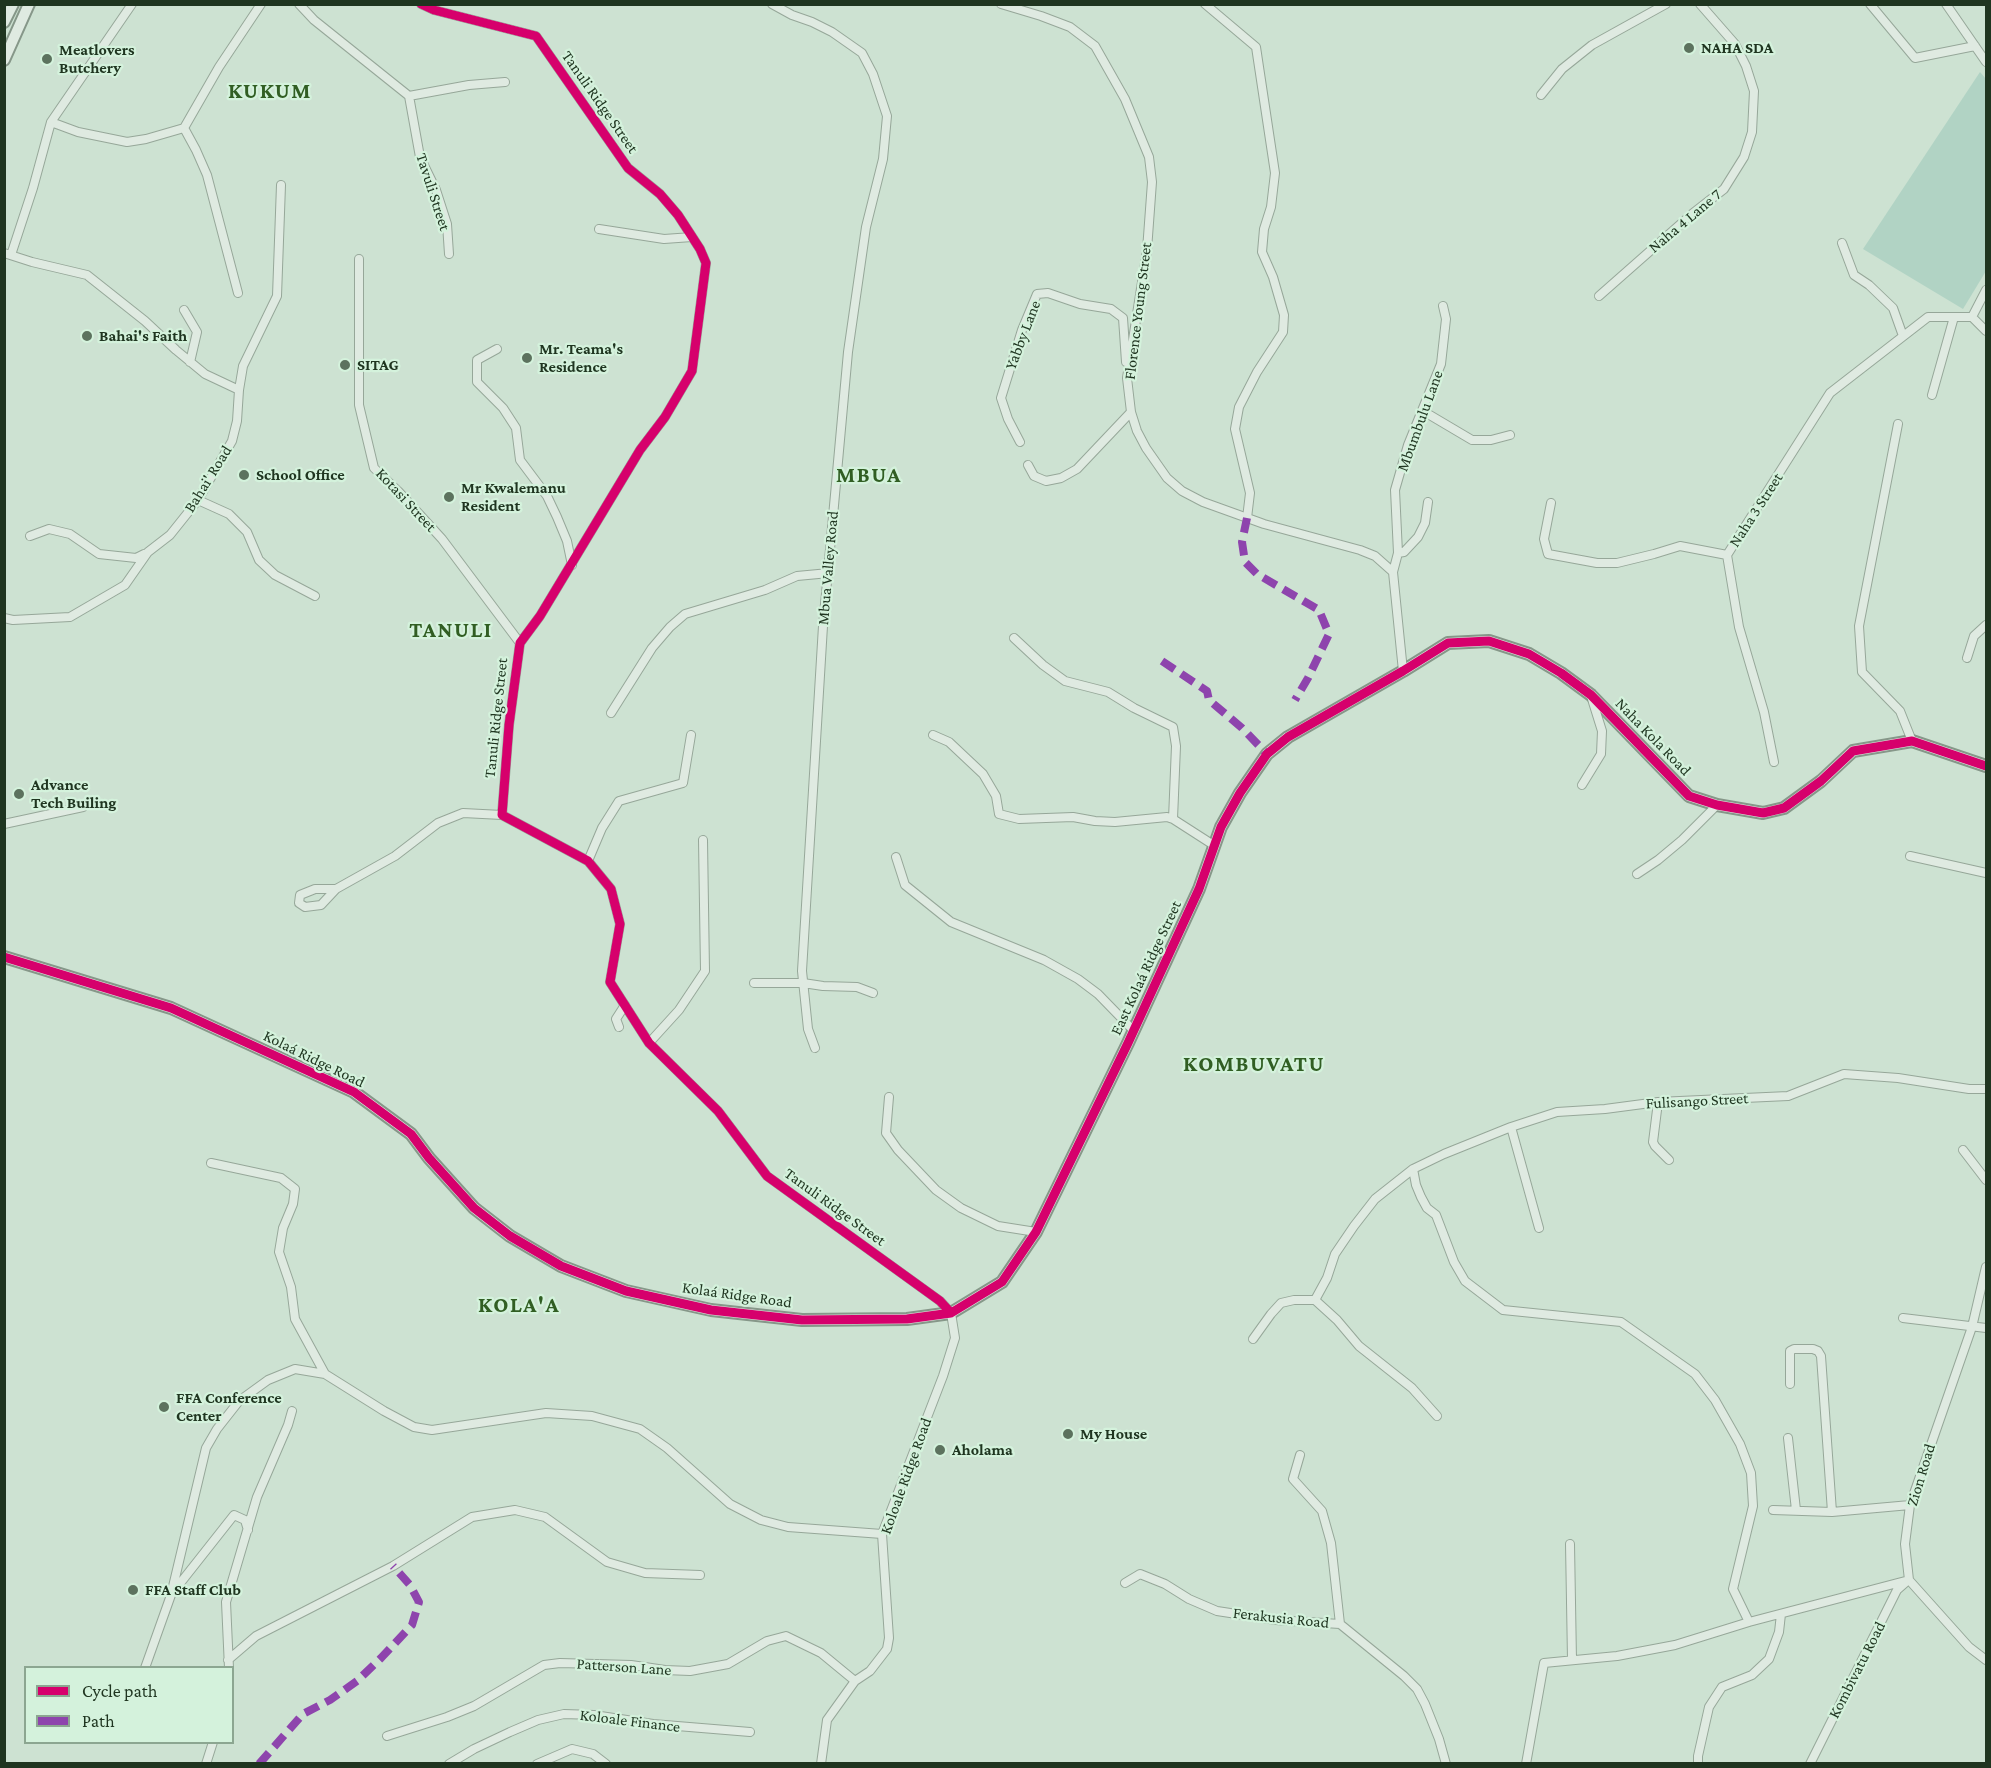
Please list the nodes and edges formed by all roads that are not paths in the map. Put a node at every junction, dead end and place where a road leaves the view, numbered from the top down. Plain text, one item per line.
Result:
1 (13, 4) edge
2 (29, 4) edge
3 (132, 4) edge
4 (261, 4) edge
5 (299, 4) edge
6 (421, 4) edge
7 (772, 4) edge
8 (1001, 4) edge
9 (1205, 4) edge
10 (1666, 4) edge
11 (1700, 4) edge
12 (1870, 4) edge
13 (1946, 4) edge
14 (4, 22) edge
15 (1975, 46) junction
16 (4, 60) edge
17 (1986, 62) edge
18 (505, 82) dead end
19 (1541, 95) dead end
20 (409, 96) junction
21 (51, 122) junction
22 (184, 128) junction
23 (281, 185) dead end
24 (599, 229) dead end
25 (692, 237) junction
26 (1842, 243) dead end
27 (8, 254) edge
28 (449, 254) dead end
29 (359, 260) dead end
30 (1986, 290) edge
31 (238, 292) dead end
32 (1599, 296) dead end
33 (1443, 306) dead end
34 (184, 310) dead end
35 (1954, 317) junction
36 (1972, 317) junction
37 (1986, 331) edge
38 (1903, 336) junction
39 (497, 349) dead end
40 (190, 362) junction
41 (1127, 372) junction
42 (239, 390) junction
43 (1932, 394) dead end
44 (1423, 411) junction
45 (1131, 412) junction
46 (1898, 424) dead end
47 (1510, 435) dead end
48 (1020, 442) dead end
49 (1028, 465) dead end
50 (198, 500) junction
51 (1428, 502) dead end
52 (1551, 503) dead end
53 (1247, 518) junction
54 (30, 536) dead end
55 (148, 552) junction
56 (1398, 553) junction
57 (1727, 555) junction
58 (572, 565) junction
59 (1394, 572) junction
60 (829, 573) junction
61 (315, 596) dead end
62 (4, 618) edge
63 (1986, 626) edge
64 (1014, 638) dead end
65 (520, 643) junction
66 (1967, 658) dead end
67 (1403, 671) junction
68 (1591, 695) junction
69 (612, 713) dead end
70 (691, 735) dead end
71 (933, 735) dead end
72 (1912, 741) junction
73 (1774, 762) dead end
74 (1986, 766) edge
75 (1582, 785) dead end
76 (1717, 805) junction
77 (83, 807) dead end
78 (502, 815) junction
79 (1173, 819) junction
80 (4, 824) edge
81 (702, 840) dead end
82 (1215, 846) junction
83 (896, 856) dead end
84 (1910, 856) dead end
85 (588, 861) junction
86 (1986, 873) edge
87 (1637, 874) dead end
88 (336, 889) dead end
89 (4, 957) edge
90 (754, 983) dead end
91 (803, 983) junction
92 (873, 993) dead end
93 (625, 1005) junction
94 (619, 1027) dead end
95 (1134, 1031) junction
96 (649, 1043) junction
97 (815, 1048) dead end
98 (1986, 1089) edge
99 (889, 1097) dead end
100 (1658, 1102) junction
101 (1511, 1127) junction
102 (1963, 1150) dead end
103 (1670, 1160) dead end
104 (211, 1163) dead end
105 (1413, 1169) junction
106 (1986, 1180) edge
107 (1539, 1228) dead end
108 (1036, 1232) junction
109 (1986, 1267) edge
110 (1315, 1300) junction
111 (951, 1313) junction
112 (1903, 1318) dead end
113 (1972, 1327) junction
114 (1986, 1329) edge
115 (1253, 1340) dead end
116 (325, 1374) junction
117 (1790, 1384) dead end
118 (292, 1411) dead end
119 (1437, 1416) dead end
120 (1788, 1438) dead end
121 (1300, 1455) dead end
122 (1910, 1505) junction
123 (1773, 1510) dead end
124 (1796, 1510) junction
125 (1832, 1512) junction
126 (248, 1531) junction
127 (882, 1534) junction
128 (1570, 1544) dead end
129 (700, 1575) dead end
130 (1909, 1580) junction
131 (1125, 1583) dead end
132 (171, 1595) junction
133 (1781, 1614) junction
134 (1749, 1622) junction
135 (1340, 1624) junction
136 (1572, 1660) junction
137 (1986, 1660) edge
138 (228, 1664) edge
139 (147, 1666) edge
140 (855, 1682) junction
141 (750, 1732) dead end
142 (387, 1736) dead end
143 (213, 1744) edge
144 (206, 1764) edge
145 (449, 1764) edge
146 (537, 1764) edge
147 (606, 1764) edge
148 (821, 1764) edge
149 (1446, 1764) edge
150 (1526, 1764) edge
151 (1698, 1764) edge
152 (1810, 1764) edge

1 - 14 street
2 - 16 street
3 - 21 street
4 - 22 street
5 - 20 street
6 - 25 street, Tanuli Ridge Street
7 - 60 street, Mbua Valley Road
8 - 41 street, Florence Young Street
9 - 53 street
10 - 19 street
11 - 32 street, Naha 4 Lane 7
12 - 15 street
13 - 15 street
15 - 17 street
18 - 20 street
20 - 28 street, Tavuli Street
21 - 22 street
21 - 27 street
22 - 31 street
23 - 42 street, Bahai' Road
24 - 25 street
25 - 58 street, Tanuli Ridge Street
26 - 38 street
27 - 40 street
29 - 65 street, Kotasi Street
30 - 36 street
33 - 44 street, Mbumbulu Lane
34 - 40 street
35 - 36 street, Naha 3 Street
35 - 38 street, Naha 3 Street
35 - 43 street
36 - 37 street
38 - 57 street, Naha 3 Street
39 - 58 street
40 - 42 street
41 - 45 street, Florence Young Street
41 - 48 street, Yabby Lane
42 - 50 street, Bahai' Road
44 - 47 street
44 - 56 street, Mbumbulu Lane
45 - 49 street
45 - 53 street, Florence Young Street
46 - 72 street
50 - 55 street, Bahai' Road
50 - 61 street
51 - 56 street
52 - 57 street
53 - 59 street, Florence Young Street
54 - 55 street
55 - 62 street, Bahai' Road
56 - 59 street, Mbumbulu Lane
57 - 73 street, Naha 3 Street
58 - 65 street, Tanuli Ridge Street
59 - 67 street
60 - 69 street
60 - 91 street, Mbua Valley Road
63 - 66 street
64 - 79 street
65 - 78 street, Tanuli Ridge Street
67 - 68 street, Naha Kola Road
67 - 82 street, East Kolaá Ridge Street
68 - 75 street
68 - 76 street, Naha Kola Road
70 - 85 street
71 - 79 street
72 - 74 street, Naha Kola Road
72 - 76 street, Naha Kola Road
76 - 87 street
77 - 80 street
78 - 85 street, Tanuli Ridge Street
78 - 88 street
79 - 82 street
81 - 96 street
82 - 95 street, East Kolaá Ridge Street
83 - 95 street
84 - 86 street
85 - 93 street, Tanuli Ridge Street
89 - 111 street, Kolaá Ridge Road
90 - 91 street
91 - 92 street
91 - 97 street, Mbua Valley Road
93 - 94 street
93 - 96 street, Tanuli Ridge Street
95 - 108 street, East Kolaá Ridge Street
96 - 111 street, Tanuli Ridge Street
98 - 100 street, Fulisango Street
99 - 108 street
100 - 101 street, Fulisango Street
100 - 103 street
101 - 105 street, Fulisango Street
101 - 107 street
102 - 106 street
104 - 116 street
105 - 110 street, Fulisango Street
105 - 134 street
108 - 111 street, East Kolaá Ridge Street
109 - 113 street, Zion Road
110 - 115 street
110 - 119 street
111 - 127 street, Koloale Ridge Road
112 - 113 street
113 - 114 street
113 - 122 street, Zion Road
116 - 127 street
116 - 132 street
117 - 125 street
118 - 126 street
120 - 124 street
121 - 135 street
122 - 125 street
122 - 130 street, Zion Road
123 - 124 street
124 - 125 street
126 - 132 street
126 - 138 street
127 - 140 street, Koloale Ridge Road
128 - 136 street
129 - 138 street
130 - 133 street
130 - 137 street
130 - 152 street, Kombivatu Road
131 - 135 street, Ferakusia Road
132 - 139 street
133 - 134 street
133 - 151 street
134 - 136 street
135 - 149 street, Ferakusia Road
136 - 150 street
140 - 142 street, Patterson Lane
140 - 148 street, Koloale Ridge Road
141 - 145 street, Koloale Finance
143 - 144 street
146 - 147 street

